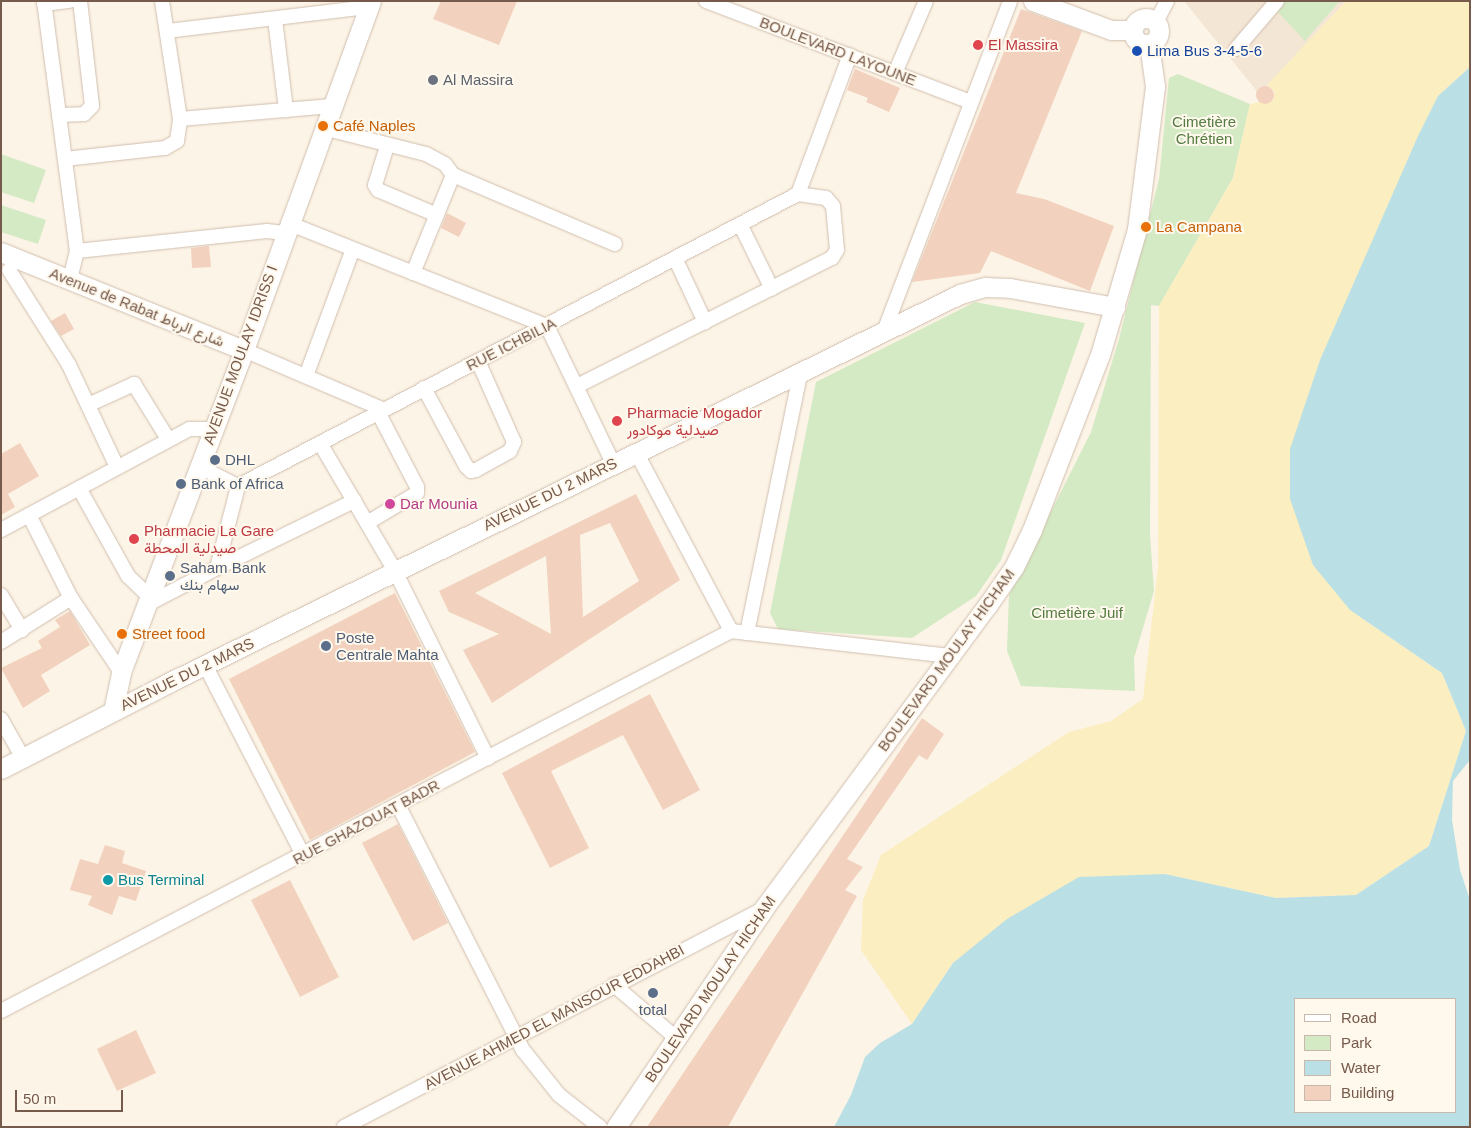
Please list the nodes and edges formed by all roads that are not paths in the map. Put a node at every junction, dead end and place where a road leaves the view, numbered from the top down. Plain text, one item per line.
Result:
1 (70, 1) edge
2 (80, 1) edge
3 (162, 1) edge
4 (706, 1) edge
5 (926, 1) edge
6 (1010, 1) edge
7 (1033, 1) edge
8 (1166, 1) edge
9 (44, 3) edge
10 (1271, 3) edge
11 (370, 4) edge
12 (275, 18) junction
13 (1142, 18) edge
14 (167, 31) junction
15 (1236, 49) dead end
16 (850, 55) junction
17 (895, 72) junction
18 (971, 102) junction
19 (331, 106) junction
20 (286, 110) junction
21 (60, 115) junction
22 (180, 119) junction
23 (323, 128) junction
24 (387, 146) junction
25 (65, 159) junction
26 (453, 175) junction
27 (798, 194) junction
28 (437, 215) junction
29 (740, 224) junction
30 (286, 228) junction
31 (615, 244) dead end
32 (353, 249) junction
33 (78, 251) junction
34 (1, 252) edge
35 (675, 258) junction
36 (11, 268) edge
37 (413, 273) junction
38 (70, 280) junction
39 (772, 289) junction
40 (1115, 307) junction
41 (705, 322) junction
42 (547, 326) junction
43 (885, 330) junction
44 (244, 350) junction
45 (478, 361) junction
46 (801, 371) junction
47 (306, 376) junction
48 (577, 386) junction
49 (424, 388) junction
50 (88, 405) junction
51 (380, 411) junction
52 (213, 429) junction
53 (168, 439) junction
54 (320, 442) junction
55 (636, 452) junction
56 (612, 463) junction
57 (198, 466) junction
58 (117, 467) junction
59 (238, 486) junction
60 (78, 488) junction
61 (354, 501) junction
62 (28, 515) junction
63 (367, 523) junction
64 (1, 530) edge
65 (217, 568) junction
66 (394, 571) junction
67 (1, 595) edge
68 (71, 598) junction
69 (148, 601) junction
70 (22, 630) junction
71 (731, 631) junction
72 (747, 633) junction
73 (1, 642) edge
74 (950, 656) junction
75 (205, 665) junction
76 (120, 672) junction
77 (113, 710) junction
78 (1, 719) edge
79 (23, 758) junction
80 (488, 758) junction
81 (1, 769) edge
82 (398, 805) junction
83 (303, 855) junction
84 (764, 908) junction
85 (614, 985) junction
86 (1, 1011) edge
87 (517, 1036) junction
88 (676, 1038) junction
89 (361, 1122) edge
90 (344, 1127) edge
91 (600, 1127) edge
92 (616, 1127) edge

1 - 9 street
2 - 21 street
3 - 14 street
4 - 16 street, BOULEVARD LAYOUNE
5 - 17 street
6 - 18 street
7 - 13 street
8 - 13 street
9 - 21 street
10 - 15 street
11 - 12 street
11 - 19 street, AVENUE MOULAY IDRISS I
12 - 14 street
12 - 20 street
13 - 40 street, BOULEVARD MOULAY HICHAM
14 - 22 street
16 - 17 street, BOULEVARD LAYOUNE
16 - 27 street
17 - 18 street, BOULEVARD LAYOUNE
18 - 43 street
19 - 20 street
19 - 23 street, AVENUE MOULAY IDRISS I
20 - 22 street
21 - 25 street
22 - 25 street
23 - 24 street
23 - 30 street, AVENUE MOULAY IDRISS I
24 - 26 street
24 - 28 street
25 - 33 street
26 - 28 street
26 - 31 street
27 - 29 street, RUE ICHBILIA
27 - 39 street
28 - 37 street
29 - 35 street, RUE ICHBILIA
29 - 39 street
30 - 32 street
30 - 33 street
30 - 44 street, AVENUE MOULAY IDRISS I
32 - 37 street
32 - 47 street
33 - 38 street
34 - 36 street, Avenue de Rabat شارع الرباط
35 - 41 street
35 - 42 street, RUE ICHBILIA
36 - 38 street, Avenue de Rabat شارع الرباط
36 - 50 street
37 - 42 street
38 - 44 street, Avenue de Rabat شارع الرباط
39 - 41 street
40 - 43 street, AVENUE DU 2 MARS
40 - 74 street, BOULEVARD MOULAY HICHAM
41 - 48 street
42 - 45 street, RUE ICHBILIA
42 - 48 street
43 - 46 street, AVENUE DU 2 MARS
44 - 47 street, Avenue de Rabat شارع الرباط
44 - 52 street, AVENUE MOULAY IDRISS I
45 - 49 street, RUE ICHBILIA
45 - 49 street
46 - 55 street, AVENUE DU 2 MARS
46 - 72 street
47 - 51 street, Avenue de Rabat شارع الرباط
48 - 56 street
49 - 51 street, RUE ICHBILIA
50 - 53 street
50 - 58 street
51 - 54 street, RUE ICHBILIA
51 - 63 street
52 - 53 street
52 - 57 street, AVENUE MOULAY IDRISS I
53 - 58 street
54 - 59 street, RUE ICHBILIA
54 - 61 street
55 - 56 street, AVENUE DU 2 MARS
55 - 71 street
56 - 66 street, AVENUE DU 2 MARS
57 - 59 street
57 - 69 street, AVENUE MOULAY IDRISS I
58 - 60 street
59 - 65 street
60 - 62 street
60 - 69 street
61 - 63 street
61 - 65 street
62 - 64 street
62 - 68 street
63 - 66 street
65 - 69 street
66 - 75 street, AVENUE DU 2 MARS
66 - 80 street
67 - 70 street
68 - 70 street
68 - 76 street
69 - 76 street, AVENUE MOULAY IDRISS I
70 - 73 street
71 - 72 street
71 - 80 street, RUE GHAZOUAT BADR
72 - 74 street
74 - 84 street, BOULEVARD MOULAY HICHAM
75 - 77 street, AVENUE DU 2 MARS
75 - 83 street
76 - 77 street, AVENUE MOULAY IDRISS I
77 - 79 street, AVENUE DU 2 MARS
78 - 79 street
79 - 81 street, AVENUE DU 2 MARS
80 - 82 street, RUE GHAZOUAT BADR
82 - 83 street, RUE GHAZOUAT BADR
82 - 87 street
83 - 86 street, RUE GHAZOUAT BADR
84 - 85 street, AVENUE AHMED EL MANSOUR EDDAHBI
84 - 88 street, BOULEVARD MOULAY HICHAM
85 - 87 street, AVENUE AHMED EL MANSOUR EDDAHBI
85 - 88 street
87 - 89 street, AVENUE AHMED EL MANSOUR EDDAHBI
87 - 91 street
88 - 92 street, BOULEVARD MOULAY HICHAM
89 - 90 street, AVENUE AHMED EL MANSOUR EDDAHBI

